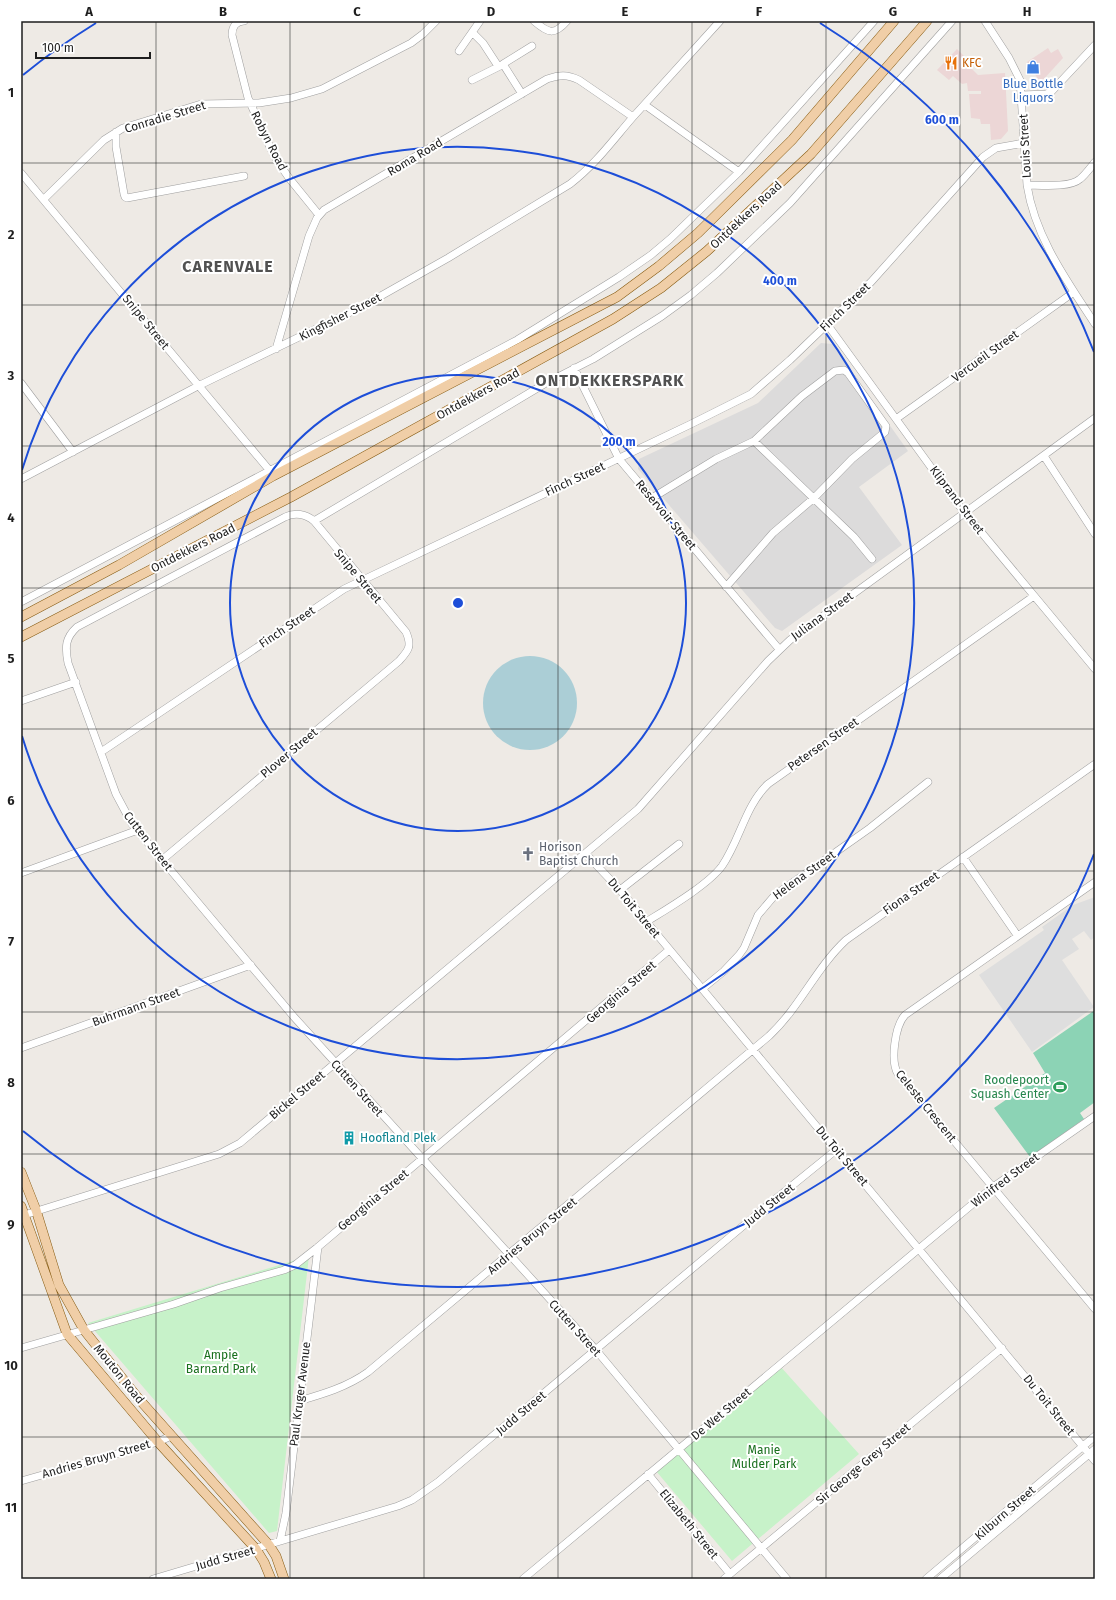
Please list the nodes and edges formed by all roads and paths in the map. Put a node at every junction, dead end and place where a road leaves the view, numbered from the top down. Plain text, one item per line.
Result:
1 (244, 21) edge
2 (436, 21) edge
3 (480, 21) edge
4 (534, 21) edge
5 (567, 21) edge
6 (720, 21) edge
7 (874, 21) edge
8 (894, 21) edge
9 (927, 21) edge
10 (952, 21) edge
11 (985, 21) edge
12 (473, 33) junction
13 (1095, 45) edge
14 (532, 46) dead end
15 (459, 52) dead end
16 (501, 65) junction
17 (472, 80) dead end
18 (522, 94) junction
19 (1022, 95) junction
20 (251, 103) junction
21 (645, 105) junction
22 (633, 117) junction
23 (116, 132) junction
24 (1024, 143) junction
25 (1095, 162) edge
26 (21, 172) edge
27 (739, 172) junction
28 (244, 176) dead end
29 (1027, 185) junction
30 (44, 200) junction
31 (319, 215) junction
32 (1074, 292) junction
33 (827, 324) junction
34 (1095, 324) edge
35 (276, 349) junction
36 (574, 368) junction
37 (21, 383) edge
38 (198, 386) junction
39 (1095, 418) edge
40 (896, 419) junction
41 (754, 441) junction
42 (73, 452) junction
43 (1044, 456) junction
44 (619, 458) junction
45 (270, 471) junction
46 (21, 479) edge
47 (652, 498) junction
48 (814, 498) junction
49 (965, 512) junction
50 (302, 515) joint
51 (314, 521) junction
52 (1095, 534) edge
53 (872, 559) dead end
54 (362, 580) junction
55 (726, 587) junction
56 (1034, 596) junction
57 (21, 602) edge
58 (21, 617) edge
59 (21, 637) edge
60 (410, 642) joint
61 (779, 649) junction
62 (66, 651) joint
63 (1095, 669) edge
64 (76, 682) junction
65 (21, 701) edge
66 (101, 752) junction
67 (1095, 764) edge
68 (928, 782) dead end
69 (138, 830) junction
70 (679, 844) dead end
71 (586, 854) junction
72 (963, 857) junction
73 (162, 860) junction
74 (21, 873) edge
75 (1095, 882) edge
76 (620, 890) junction
77 (646, 922) junction
78 (1017, 936) junction
79 (669, 950) junction
80 (251, 965) junction
81 (702, 989) junction
82 (21, 1048) edge
83 (753, 1050) junction
84 (335, 1063) junction
85 (1095, 1116) edge
86 (836, 1150) junction
87 (421, 1159) junction
88 (21, 1172) edge
89 (993, 1187) junction
90 (36, 1210) junction
91 (22, 1212) edge
92 (318, 1247) junction
93 (919, 1248) junction
94 (508, 1254) junction
95 (1095, 1309) edge
96 (84, 1330) junction
97 (67, 1334) junction
98 (21, 1348) edge
99 (1002, 1348) junction
100 (596, 1350) junction
101 (299, 1401) junction
102 (171, 1436) junction
103 (1095, 1436) edge
104 (158, 1442) junction
105 (1082, 1446) junction
106 (679, 1450) junction
107 (1092, 1452) edge
108 (1095, 1461) edge
109 (648, 1474) junction
110 (21, 1481) edge
111 (1014, 1505) junction
112 (1020, 1512) junction
113 (280, 1541) junction
114 (269, 1545) junction
115 (761, 1548) junction
116 (256, 1549) junction
117 (944, 1564) junction
118 (950, 1571) junction
119 (730, 1574) junction
120 (153, 1579) edge
121 (271, 1579) edge
122 (284, 1579) edge
123 (523, 1579) edge
124 (724, 1579) edge
125 (787, 1579) edge
126 (926, 1579) edge
127 (940, 1579) edge

1 - 20 street, Robyn Road
2 - 20 street, Conradie Street
3 - 12 street
4 - 5 street
6 - 21 street, Kingfisher Street
7 - 27 street
8 - 58 main road, Ontdekkers Road
9 - 59 main road, Ontdekkers Road
10 - 36 street, Ontdekkers Road
11 - 19 street, Louis Street
12 - 15 street
12 - 16 street
13 - 19 street
14 - 16 street
16 - 17 street
16 - 18 street
18 - 22 street, Roma Road
18 - 31 street, Roma Road
19 - 24 street, Louis Street
20 - 23 street, Conradie Street
20 - 31 street, Robyn Road
21 - 22 street, Kingfisher Street
21 - 27 street
22 - 35 street, Kingfisher Street
23 - 28 street
23 - 30 street, Conradie Street
24 - 29 street, Louis Street
24 - 33 street, Finch Street
25 - 29 street
26 - 30 street, Snipe Street
27 - 45 street
29 - 32 street, Louis Street
30 - 38 street, Snipe Street
31 - 35 street, Roma Road
32 - 34 street, Louis Street
32 - 40 street, Vercueil Street
33 - 40 street, Kliprand Street
33 - 44 street, Finch Street
35 - 38 street, Kingfisher Street
36 - 44 street, Reservoir Street
36 - 51 street, Ontdekkers Road
37 - 42 street
38 - 42 street, Kingfisher Street
38 - 45 street, Snipe Street
39 - 43 street, Juliana Street
40 - 49 street, Kliprand Street
41 - 47 street
41 - 48 street
41 - 48 street
42 - 46 street, Kingfisher Street
43 - 49 street, Juliana Street
43 - 52 street
44 - 47 street, Reservoir Street
44 - 54 street, Finch Street
45 - 57 street
47 - 55 street, Reservoir Street
48 - 53 street
48 - 55 street
49 - 56 street, Kliprand Street
49 - 61 street, Juliana Street
50 - 51 street, Snipe Street
50 - 62 street, Ontdekkers Road
51 - 54 street, Snipe Street
54 - 60 street, Snipe Street
54 - 66 street, Finch Street
55 - 61 street, Reservoir Street
56 - 63 street, Kliprand Street
56 - 77 street, Petersen Street
60 - 73 street, Plover Street
61 - 71 street, Juliana Street
62 - 64 street, Cutten Street
64 - 65 street
64 - 66 street, Cutten Street
66 - 69 street, Cutten Street
67 - 72 street, Fiona Street
68 - 81 street, Helena Street
69 - 73 street, Cutten Street
69 - 74 street
70 - 76 street
71 - 76 street, Du Toit Street
71 - 84 street, Bickel Street
72 - 78 street
72 - 83 street, Fiona Street
73 - 80 street, Cutten Street
75 - 78 street, Celeste Crescent
76 - 77 street, Du Toit Street
77 - 79 street, Du Toit Street
78 - 89 street, Celeste Crescent
79 - 81 street, Du Toit Street
79 - 87 street, Georginia Street
80 - 82 street, Buhrmann Street
80 - 84 street, Cutten Street
81 - 83 street, Du Toit Street
83 - 86 street, Du Toit Street
83 - 94 street, Andries Bruyn Street
84 - 87 street, Cutten Street
84 - 90 street, Bickel Street
85 - 89 street, Winifred Street
86 - 93 street, Du Toit Street
86 - 100 street, Judd Street
87 - 92 street, Georginia Street
87 - 94 street, Cutten Street
88 - 90 main road, Mouton Road
89 - 93 street, Winifred Street
89 - 95 street, Celeste Crescent
90 - 91 street, Bickel Street
90 - 96 main road, Mouton Road
91 - 97 main road, Mouton Road
92 - 96 street, Georginia Street
92 - 101 street, Paul Kruger Avenue
93 - 99 street, Du Toit Street
93 - 106 street, De Wet Street
94 - 100 street, Cutten Street
94 - 101 street, Andries Bruyn Street
96 - 97 street, Georginia Street
96 - 102 main road, Mouton Road
97 - 98 street, Georginia Street
97 - 104 main road, Mouton Road
99 - 105 street, Du Toit Street
99 - 115 street, Sir George Grey Street
100 - 106 street, Cutten Street
100 - 113 street, Judd Street
101 - 113 street, Paul Kruger Avenue
102 - 104 street, Andries Bruyn Street
102 - 114 main road, Mouton Road
103 - 105 street, Kilburn Street
104 - 110 street, Andries Bruyn Street
104 - 116 main road, Mouton Road
105 - 107 street, Du Toit Street
105 - 111 street, Kilburn Street
106 - 109 street, De Wet Street
106 - 115 street, Cutten Street
107 - 108 street, Du Toit Street
107 - 112 street, Kilburn Street
109 - 119 street, Elizabeth Street
109 - 123 street, De Wet Street
111 - 112 street
111 - 117 street, Kilburn Street
112 - 118 street, Kilburn Street
113 - 114 street, Judd Street
114 - 116 street, Judd Street
114 - 122 main road
115 - 119 street, Sir George Grey Street
115 - 125 street, Cutten Street
116 - 120 street, Judd Street
116 - 121 main road
117 - 118 street
117 - 126 street, Kilburn Street
118 - 127 street, Kilburn Street
119 - 124 street, Sir George Grey Street

